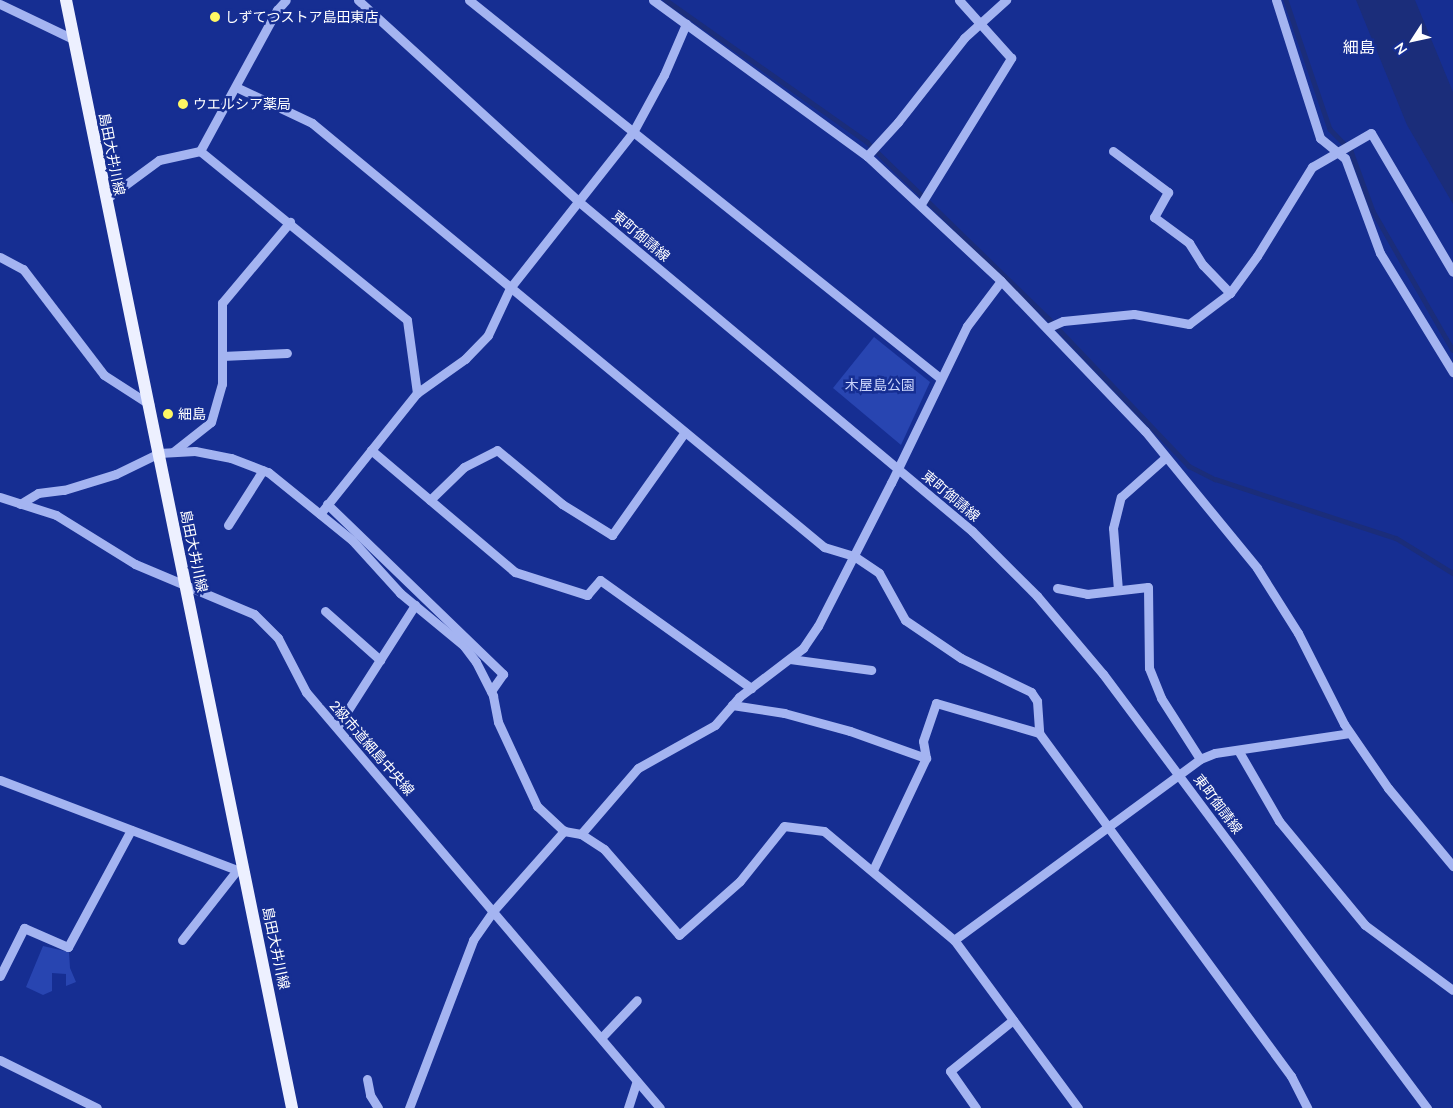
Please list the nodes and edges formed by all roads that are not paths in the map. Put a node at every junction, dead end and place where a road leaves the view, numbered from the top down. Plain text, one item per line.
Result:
1 (66, 0) edge
2 (286, 0) edge
3 (358, 0) edge
4 (469, 0) edge
5 (653, 0) edge
6 (960, 0) edge
7 (1006, 0) edge
8 (1276, 0) edge
9 (0, 4) edge
10 (981, 21) junction
11 (686, 24) junction
12 (75, 40) junction
13 (236, 88) junction
14 (633, 132) junction
15 (200, 150) junction
16 (1113, 151) dead end
17 (1336, 151) junction
18 (867, 156) junction
19 (106, 199) junction
20 (578, 201) junction
21 (921, 204) junction
22 (290, 222) junction
23 (0, 257) edge
24 (1453, 272) edge
25 (1001, 281) junction
26 (510, 288) junction
27 (1230, 293) junction
28 (1047, 328) junction
29 (287, 353) dead end
30 (222, 356) junction
31 (1453, 372) edge
32 (940, 378) junction
33 (417, 393) junction
34 (149, 404) junction
35 (684, 432) junction
36 (371, 450) junction
37 (159, 452) junction
38 (173, 452) junction
39 (1166, 457) junction
40 (898, 469) junction
41 (263, 470) junction
42 (0, 497) edge
43 (430, 500) junction
44 (20, 504) junction
45 (327, 504) junction
46 (320, 514) junction
47 (228, 525) dead end
48 (351, 533) junction
49 (854, 556) junction
50 (185, 583) junction
51 (1057, 588) dead end
52 (1118, 590) junction
53 (415, 606) junction
54 (326, 611) dead end
55 (790, 659) junction
56 (380, 660) junction
57 (871, 670) dead end
58 (751, 688) junction
59 (490, 691) junction
60 (732, 705) junction
61 (337, 728) junction
62 (1039, 733) junction
63 (1350, 733) junction
64 (1238, 750) junction
65 (926, 758) junction
66 (1200, 759) junction
67 (1177, 773) junction
68 (0, 780) edge
69 (1107, 826) junction
70 (131, 830) junction
71 (564, 830) junction
72 (581, 834) junction
73 (1453, 866) edge
74 (873, 870) junction
75 (241, 872) junction
76 (494, 910) junction
77 (182, 940) dead end
78 (954, 940) junction
79 (0, 976) edge
80 (1453, 990) edge
81 (637, 1000) dead end
82 (1013, 1020) junction
83 (602, 1038) junction
84 (0, 1060) edge
85 (367, 1078) dead end
86 (637, 1081) junction
87 (97, 1108) edge
88 (292, 1108) edge
89 (378, 1108) edge
90 (410, 1108) edge
91 (628, 1108) edge
92 (660, 1108) edge
93 (976, 1108) edge
94 (1078, 1108) edge
95 (1307, 1108) edge
96 (1427, 1108) edge

1 - 12 main road, 島田大井川線
2 - 13 street
3 - 20 street, 東町御請線
4 - 14 street
5 - 11 street
6 - 10 street
7 - 10 street
8 - 17 street
9 - 12 street
10 - 18 street
10 - 21 street
11 - 14 street
11 - 18 street
12 - 19 main road, 島田大井川線
13 - 15 street
13 - 26 street
14 - 20 street
14 - 32 street
15 - 19 street
15 - 22 street
16 - 27 street
17 - 24 street
17 - 27 street
17 - 31 street
18 - 21 street
19 - 34 main road, 島田大井川線
20 - 26 street
20 - 40 street, 東町御請線
21 - 25 street
22 - 30 street
22 - 33 street
23 - 34 street
25 - 28 street
25 - 32 street
26 - 33 street
26 - 35 street
27 - 28 street
28 - 39 street
29 - 30 street
30 - 38 street
32 - 40 street
33 - 36 street
34 - 37 main road, 島田大井川線
35 - 43 street
35 - 49 street
36 - 43 street
36 - 45 street
37 - 38 street
37 - 44 street
37 - 50 main road, 島田大井川線
38 - 41 street
39 - 52 street
39 - 63 street
40 - 49 street
40 - 67 street, 東町御請線
41 - 46 street
41 - 47 street
42 - 44 street, 2級市道細島中央線
43 - 58 street
44 - 50 street, 2級市道細島中央線
45 - 46 street
45 - 48 street
46 - 48 street
48 - 53 street
48 - 59 street
49 - 55 street
49 - 62 street
50 - 61 street, 2級市道細島中央線
50 - 75 main road, 島田大井川線
51 - 52 street
52 - 66 street
53 - 56 street
53 - 59 street
54 - 56 street
55 - 57 street
55 - 58 street
56 - 61 street
58 - 60 street
59 - 71 street
60 - 65 street
60 - 72 street
61 - 76 street, 2級市道細島中央線
62 - 65 street
62 - 69 street
63 - 64 street
63 - 73 street
64 - 66 street
64 - 80 street
65 - 74 street
66 - 67 street
67 - 69 street
67 - 96 street, 東町御請線
68 - 70 street
69 - 78 street
69 - 95 street
70 - 75 street
70 - 79 street
71 - 72 street
71 - 76 street
72 - 74 street
74 - 78 street
75 - 77 street
75 - 88 main road, 島田大井川線
76 - 83 street, 2級市道細島中央線
76 - 90 street
78 - 82 street
81 - 83 street
82 - 93 street
82 - 94 street
83 - 86 street, 2級市道細島中央線
84 - 87 street
85 - 89 street
86 - 91 street
86 - 92 street, 2級市道細島中央線

